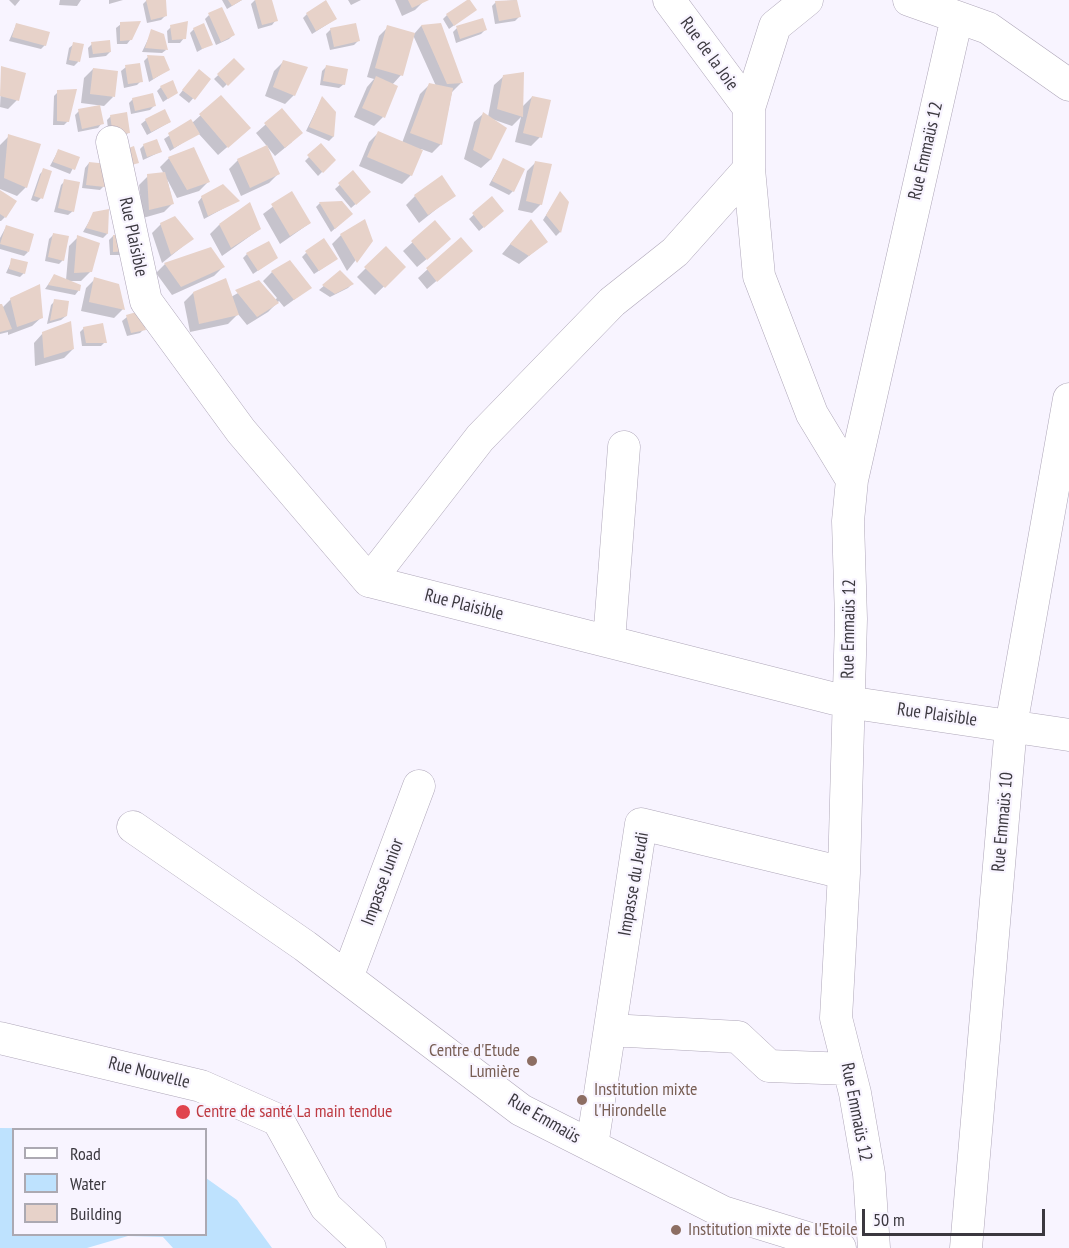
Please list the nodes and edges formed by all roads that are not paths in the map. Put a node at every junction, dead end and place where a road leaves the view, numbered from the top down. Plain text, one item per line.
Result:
1 (669, 0) edge
2 (807, 0) edge
3 (909, 0) edge
4 (957, 17) junction
5 (1069, 85) edge
6 (749, 108) junction
7 (112, 142) dead end
8 (749, 168) junction
9 (1069, 399) edge
10 (624, 447) dead end
11 (852, 480) junction
12 (369, 581) junction
13 (609, 641) junction
14 (847, 702) junction
15 (1011, 726) junction
16 (1069, 735) edge
17 (419, 786) dead end
18 (133, 827) dead end
19 (844, 873) junction
20 (347, 978) junction
21 (610, 1030) junction
22 (0, 1038) edge
23 (849, 1069) junction
24 (592, 1146) junction
25 (370, 1248) edge
26 (840, 1248) edge
27 (873, 1248) edge
28 (966, 1248) edge

1 - 6 street, Rue de la Joie
2 - 6 street
3 - 4 street
4 - 5 street
4 - 11 street, Rue Emmaüs 12
6 - 8 street
7 - 12 street, Rue Plaisible
8 - 11 street
8 - 12 street
9 - 15 street, Rue Emmaüs 10
10 - 13 street
11 - 14 street, Rue Emmaüs 12
12 - 13 street, Rue Plaisible
13 - 14 street, Rue Plaisible
14 - 15 street, Rue Plaisible
14 - 19 street, Rue Emmaüs 12
15 - 16 street, Rue Plaisible
15 - 28 street, Rue Emmaüs 10
17 - 20 street, Impasse Junior
18 - 20 street, Rue Emmaüs
19 - 21 street, Impasse du Jeudi
19 - 23 street, Rue Emmaüs 12
20 - 24 street, Rue Emmaüs
21 - 23 street
21 - 24 street, Impasse du Jeudi
22 - 25 street, Rue Nouvelle
23 - 27 street, Rue Emmaüs 12
24 - 26 street, Rue Emmaüs

